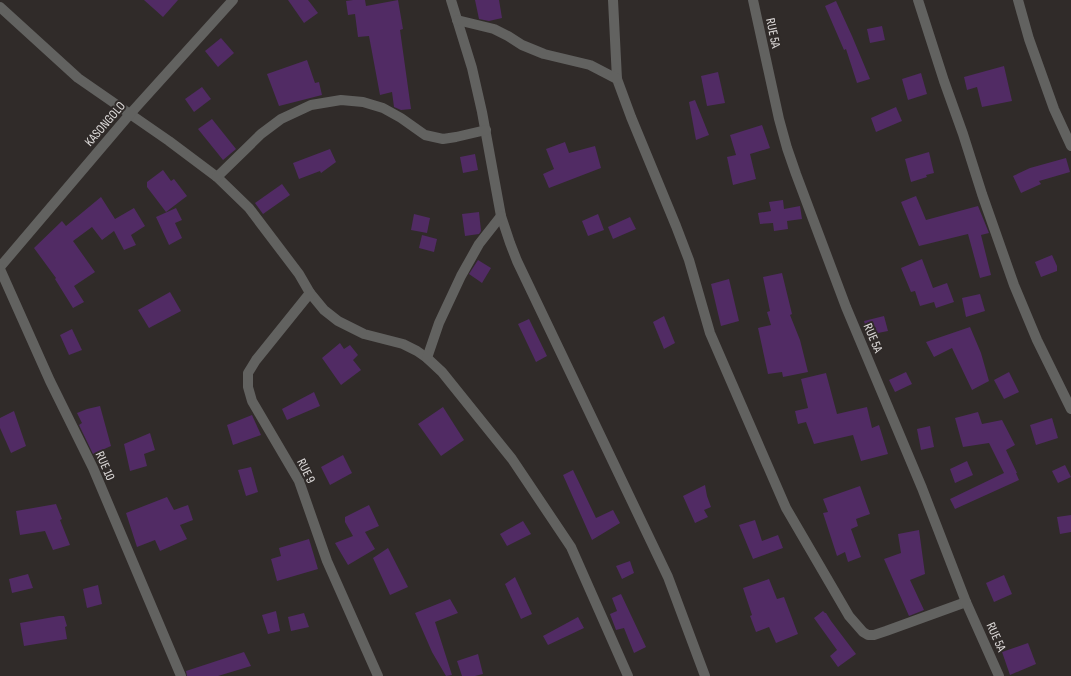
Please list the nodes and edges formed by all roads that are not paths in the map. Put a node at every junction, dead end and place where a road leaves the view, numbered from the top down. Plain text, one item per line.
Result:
1 (233, 0) edge
2 (451, 0) edge
3 (613, 0) edge
4 (753, 0) edge
5 (918, 0) edge
6 (1018, 0) edge
7 (0, 7) edge
8 (457, 20) junction
9 (617, 79) junction
10 (130, 114) junction
11 (486, 130) junction
12 (1071, 146) edge
13 (217, 177) junction
14 (501, 216) junction
15 (0, 268) edge
16 (310, 293) junction
17 (427, 358) junction
18 (1071, 409) edge
19 (966, 602) junction
20 (181, 676) edge
21 (378, 676) edge
22 (628, 676) edge
23 (705, 676) edge
24 (999, 676) edge

1 - 10 street, KASONGOLO
2 - 8 street
3 - 9 street
4 - 19 street, RUE 5A
5 - 18 street
6 - 12 street
7 - 10 street
8 - 9 street
8 - 11 street
9 - 19 street
10 - 13 street
10 - 15 street, KASONGOLO
11 - 13 street
11 - 14 street
13 - 16 street
14 - 17 street
14 - 23 street
15 - 20 street, RUE 10
16 - 17 street
16 - 21 street, RUE 9
17 - 22 street
19 - 24 street, RUE 5A

